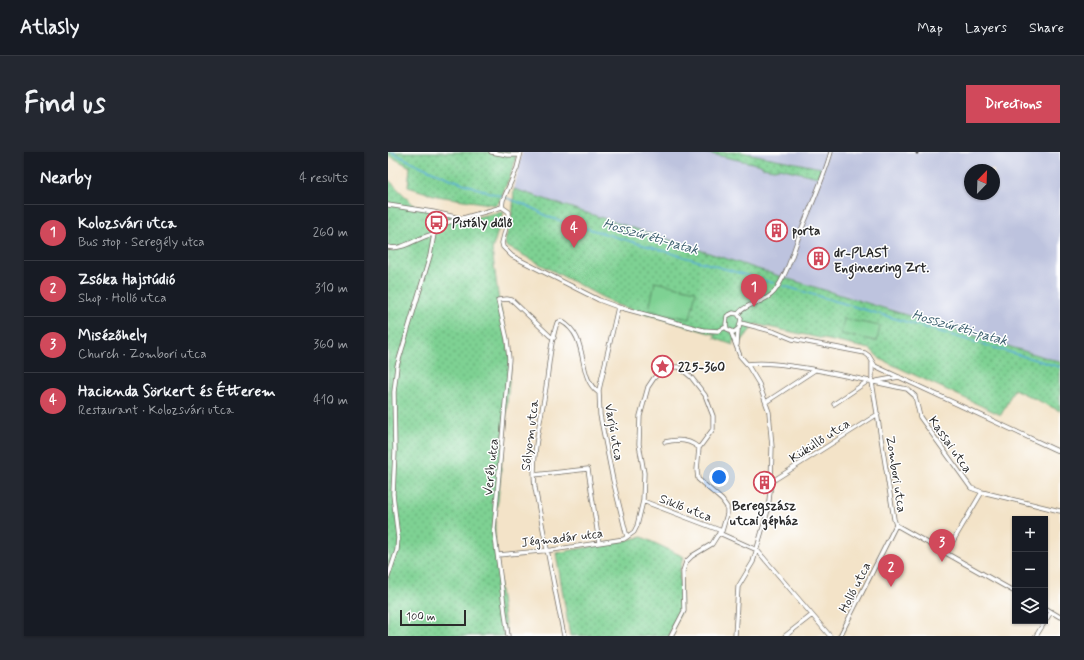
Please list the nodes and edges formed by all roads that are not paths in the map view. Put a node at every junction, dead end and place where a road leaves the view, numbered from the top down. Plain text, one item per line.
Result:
1 (491, 152) edge
2 (831, 152) edge
3 (520, 154) edge
4 (388, 206) edge
5 (502, 206) junction
6 (441, 214) junction
7 (461, 218) junction
8 (442, 224) junction
9 (434, 234) junction
10 (388, 247) edge
11 (618, 307) junction
12 (738, 314) junction
13 (741, 323) junction
14 (726, 327) junction
15 (738, 330) junction
16 (731, 332) junction
17 (554, 338) junction
18 (737, 348) junction
19 (872, 363) junction
20 (747, 364) junction
21 (815, 370) junction
22 (899, 377) junction
23 (870, 381) junction
24 (599, 393) junction
25 (766, 402) junction
26 (834, 404) dead end
27 (878, 414) junction
28 (665, 442) dead end
29 (699, 448) junction
30 (1060, 452) edge
31 (534, 475) junction
32 (771, 482) junction
33 (982, 492) junction
34 (643, 501) junction
35 (1060, 511) edge
36 (896, 525) junction
37 (720, 532) junction
38 (627, 537) junction
39 (599, 543) junction
40 (547, 550) junction
41 (757, 550) junction
42 (946, 553) junction
43 (498, 555) junction
44 (388, 577) edge
45 (1012, 590) edge
46 (1048, 610) edge
47 (1051, 612) junction
48 (812, 615) junction
49 (1060, 617) edge
50 (508, 636) edge
51 (564, 636) edge
52 (671, 636) edge
53 (735, 636) edge
54 (785, 636) edge
55 (830, 636) edge
56 (840, 636) edge
57 (1036, 636) edge

1 - 3 street
2 - 12 street
3 - 5 street
4 - 6 street
5 - 7 street
5 - 11 street
6 - 7 street
6 - 8 street
7 - 8 street
8 - 9 street
9 - 10 street
9 - 44 street
11 - 14 street
11 - 24 street, Varjú utca
12 - 13 street
12 - 14 street
13 - 15 street
13 - 19 street
14 - 16 street
15 - 16 street
15 - 18 street
16 - 18 street
17 - 24 street, Sólyom utca
17 - 31 street, Sólyom utca
17 - 43 street, Veréb utca
18 - 20 street
19 - 22 street
19 - 23 street, Zombori utca
20 - 21 street, Kassai utca
20 - 25 street
21 - 23 street, Kassai utca
21 - 25 street
22 - 23 street
22 - 30 street
23 - 26 street
23 - 27 street, Zombori utca
23 - 33 street, Kassai utca
24 - 38 street, Varjú utca
25 - 32 street
27 - 32 street, Küküllő utca
27 - 36 street, Zombori utca
28 - 29 street
29 - 34 street
29 - 37 street
31 - 39 street
31 - 40 street, Sólyom utca
32 - 41 street
33 - 35 street, Kassai utca
33 - 42 street
34 - 37 street, Sikló utca
34 - 38 street
36 - 42 street, Zombori utca
36 - 56 street, Holló utca
37 - 41 street, Sikló utca
37 - 52 street
38 - 39 street, Jégmadár utca
39 - 40 street, Jégmadár utca
40 - 43 street, Jégmadár utca
40 - 51 street, Sólyom utca
41 - 48 street
41 - 53 street
42 - 45 street, Zombori utca
43 - 50 street, Veréb utca
46 - 47 street
47 - 49 street
47 - 57 street
48 - 54 street
48 - 55 street

